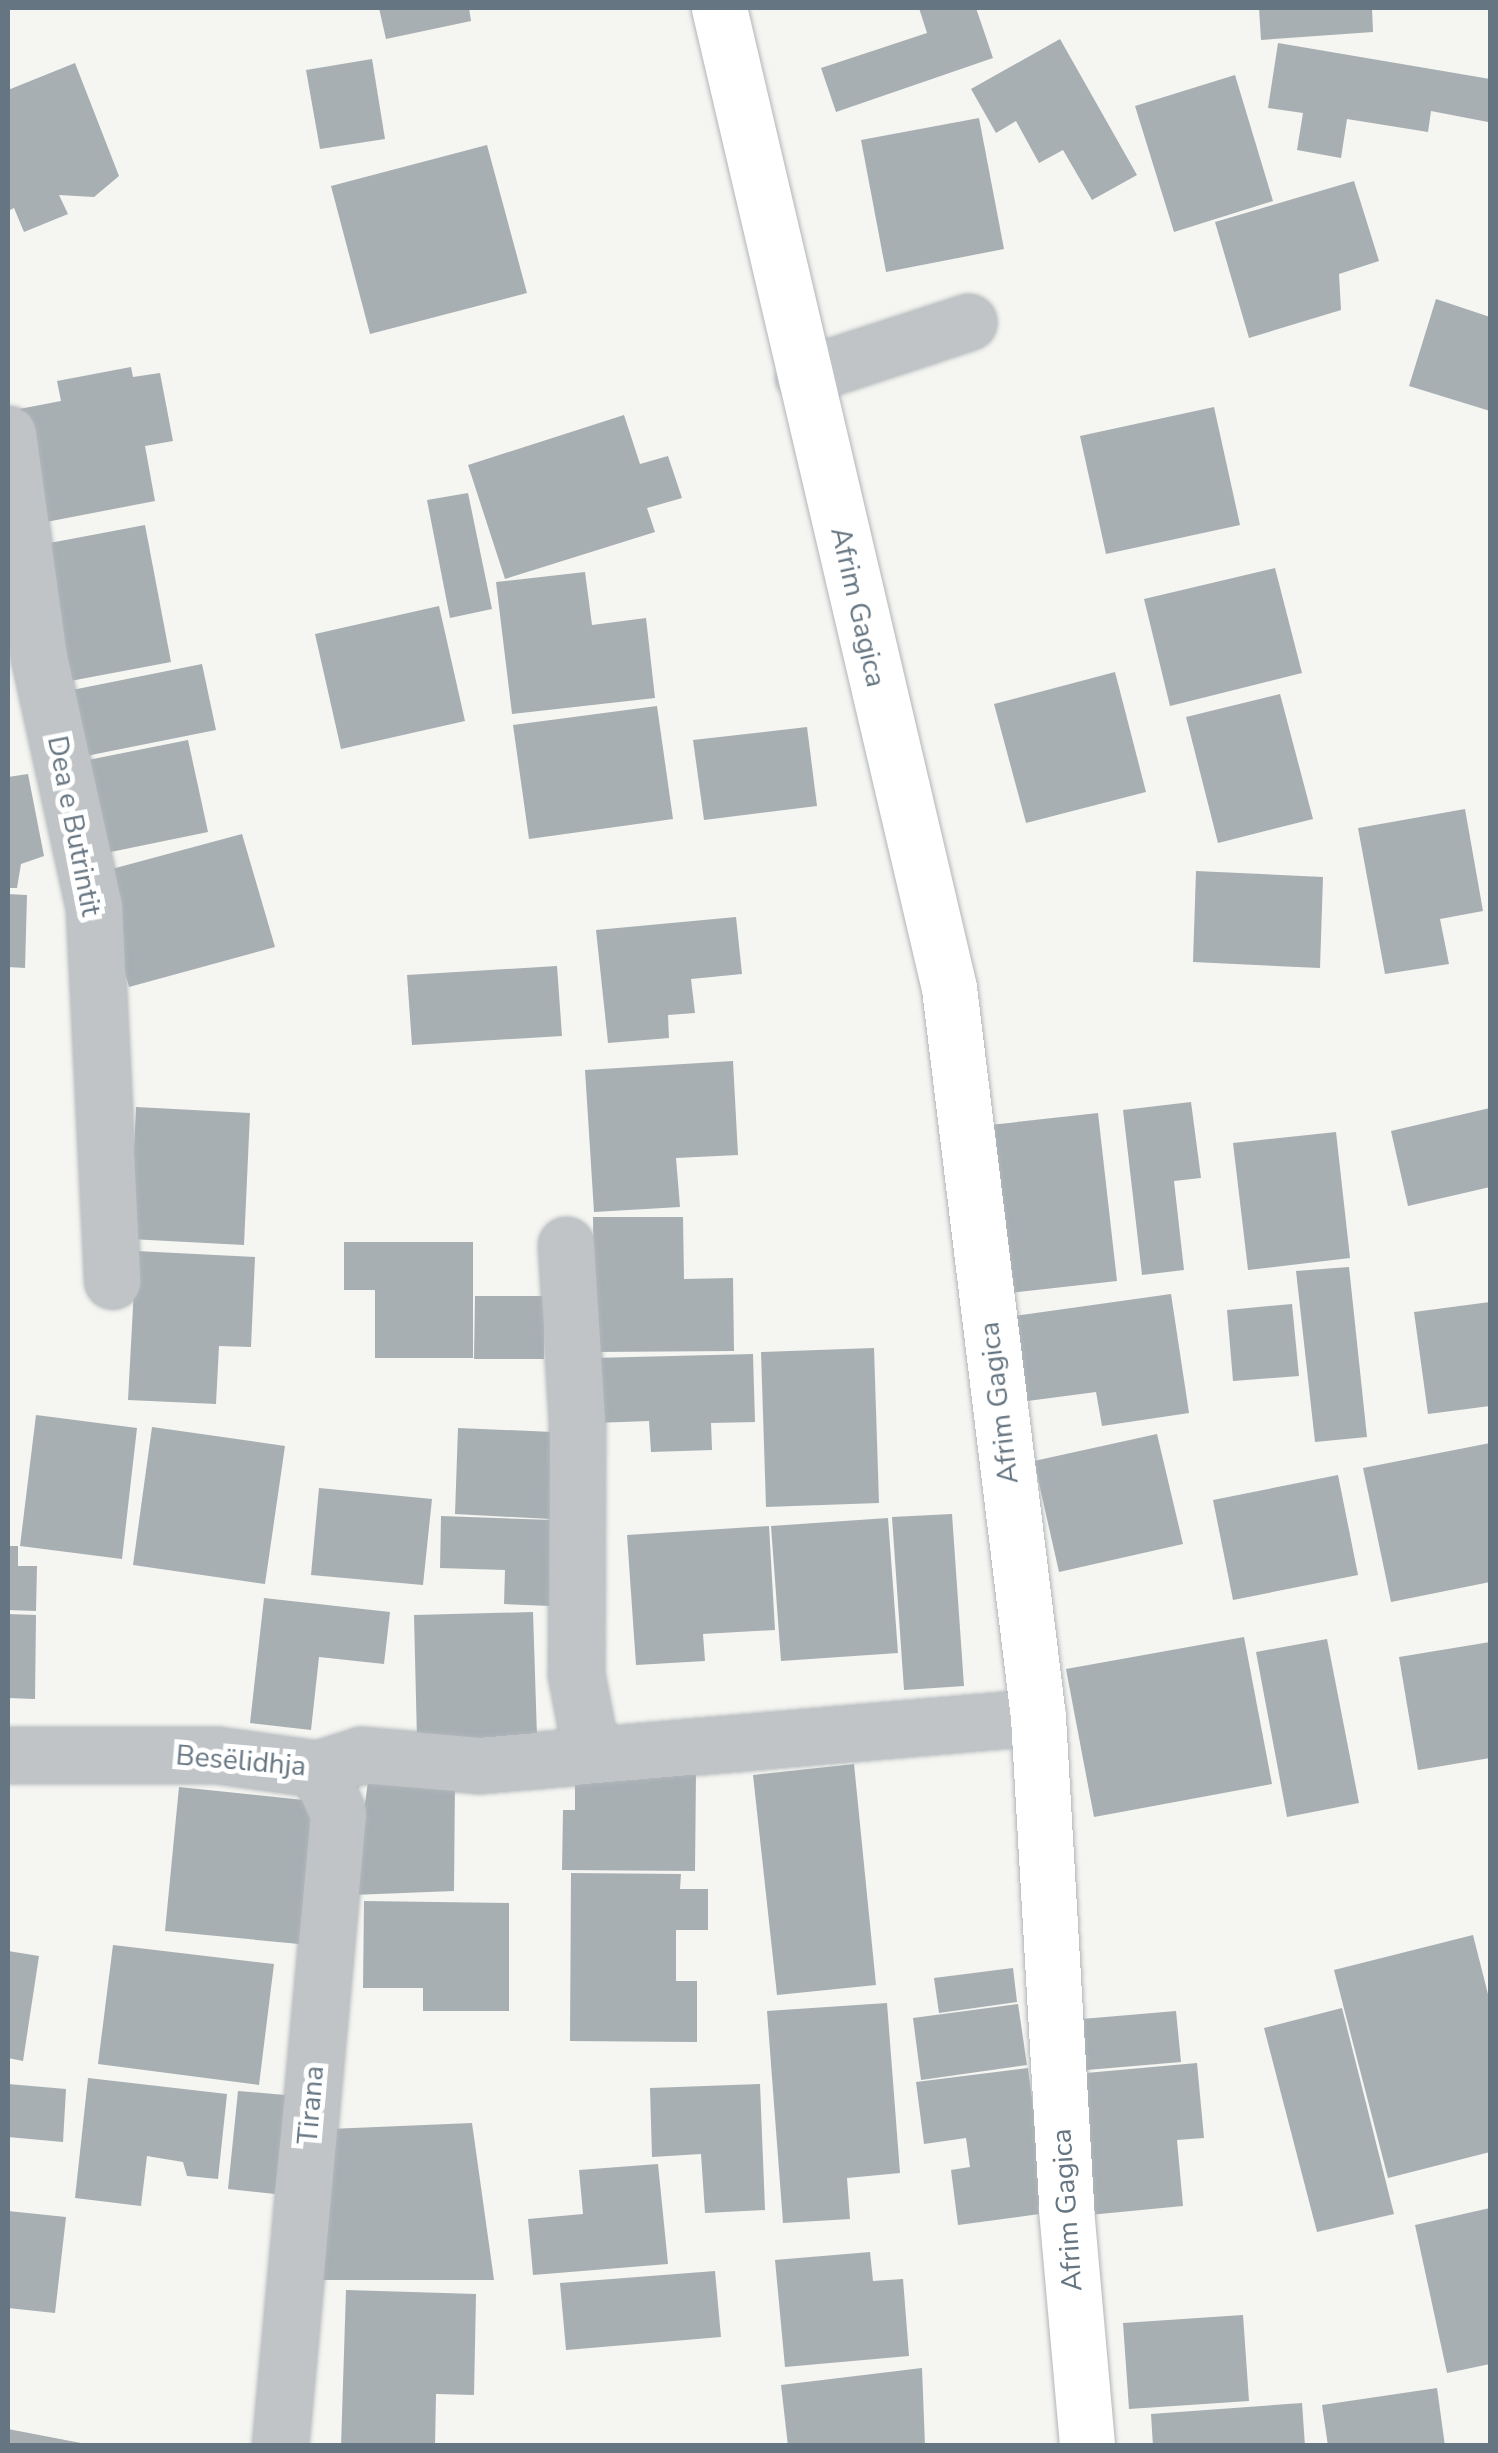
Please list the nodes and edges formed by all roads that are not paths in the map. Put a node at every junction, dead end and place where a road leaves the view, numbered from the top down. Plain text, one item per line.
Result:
1 (719, 8) edge
2 (968, 322) dead end
3 (803, 376) junction
4 (8, 434) edge
5 (566, 1244) dead end
6 (112, 1281) dead end
7 (1038, 1717) junction
8 (591, 1752) junction
9 (8, 1755) edge
10 (318, 1769) junction
11 (280, 2446) edge
12 (1087, 2446) edge

1 - 3 street, Afrim Gagica
2 - 3 street
3 - 7 street, Afrim Gagica
4 - 6 street, Dea e Butrintit
5 - 8 street
7 - 8 street, Besëlidhja
7 - 12 street, Afrim Gagica
8 - 10 street, Besëlidhja
9 - 10 street, Besëlidhja
10 - 11 street, Tirana

